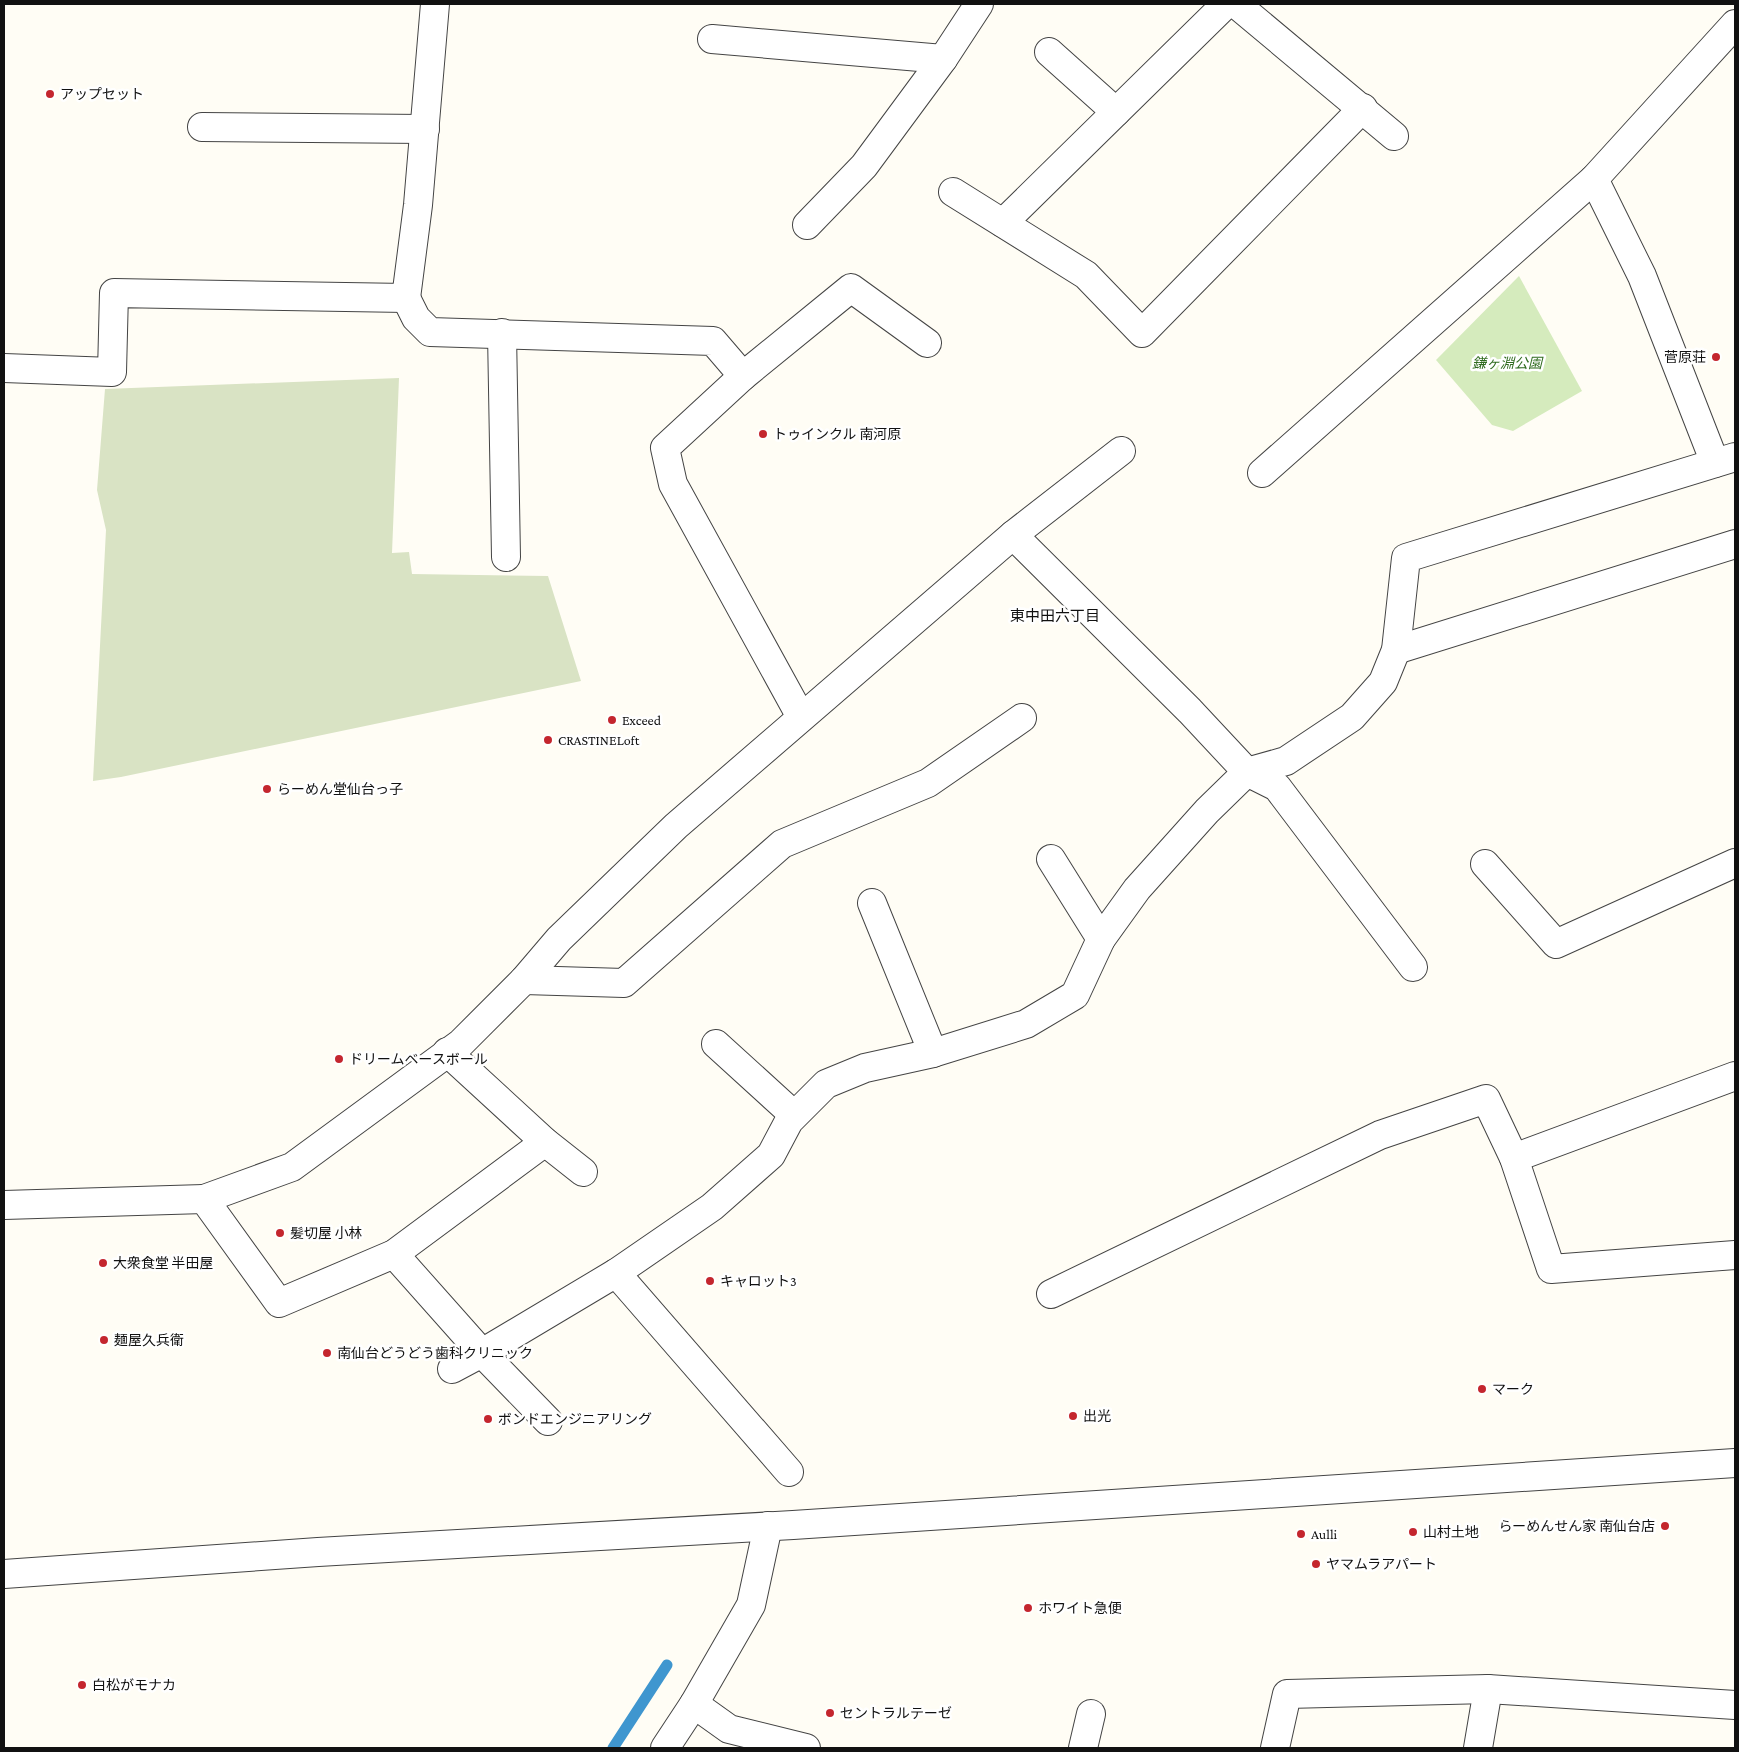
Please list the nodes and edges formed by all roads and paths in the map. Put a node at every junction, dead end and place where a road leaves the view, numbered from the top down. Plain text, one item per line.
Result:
1 (435, 4) edge
2 (979, 4) edge
3 (1226, 4) edge
4 (1236, 4) edge
5 (1735, 24) edge
6 (712, 39) dead end
7 (1049, 52) dead end
8 (943, 59) junction
9 (1363, 108) junction
10 (1116, 112) junction
11 (202, 127) dead end
12 (425, 130) junction
13 (1394, 136) dead end
14 (1594, 179) junction
15 (953, 192) dead end
16 (1003, 223) junction
17 (808, 225) dead end
18 (406, 298) junction
19 (502, 333) junction
20 (927, 343) dead end
21 (4, 368) edge
22 (743, 376) junction
23 (1122, 451) dead end
24 (1725, 460) edge
25 (1262, 473) dead end
26 (1013, 535) junction
27 (1735, 544) edge
28 (506, 557) dead end
29 (1396, 650) junction
30 (802, 717) junction
31 (1022, 718) dead end
32 (1247, 772) junction
33 (1052, 859) dead end
34 (1735, 863) edge
35 (1485, 864) dead end
36 (872, 903) dead end
37 (1101, 939) junction
38 (1413, 967) dead end
39 (524, 980) junction
40 (716, 1044) dead end
41 (447, 1052) junction
42 (933, 1053) junction
43 (1735, 1076) edge
44 (794, 1115) junction
45 (545, 1142) junction
46 (1514, 1158) junction
47 (583, 1172) dead end
48 (204, 1199) junction
49 (4, 1205) edge
50 (394, 1254) junction
51 (1735, 1255) edge
52 (616, 1273) junction
53 (1051, 1294) dead end
54 (482, 1354) junction
55 (452, 1369) dead end
56 (548, 1421) dead end
57 (1735, 1463) edge
58 (789, 1472) dead end
59 (768, 1526) junction
60 (4, 1574) edge
61 (1488, 1689) junction
62 (694, 1704) junction
63 (1735, 1705) edge
64 (1091, 1714) dead end
65 (665, 1748) edge
66 (806, 1748) edge
67 (1083, 1748) edge
68 (1275, 1748) edge
69 (1478, 1748) edge

1 - 12 street
2 - 8 street
3 - 10 street
4 - 9 street
5 - 14 street
6 - 8 street
7 - 10 street
8 - 17 street
9 - 13 street
9 - 16 street
10 - 16 street
11 - 12 street
12 - 18 street
14 - 24 street
14 - 25 street
15 - 16 street
18 - 19 street
18 - 21 street
19 - 22 street
19 - 28 street
20 - 22 street
22 - 30 street
23 - 26 street
24 - 29 street
26 - 30 street
26 - 32 street
27 - 29 street
29 - 32 street
30 - 39 street
31 - 39 street
32 - 37 street
32 - 38 street
33 - 37 street
34 - 35 street
36 - 42 street
37 - 42 street
39 - 41 street
40 - 44 street
41 - 45 street
41 - 48 street
42 - 44 street
43 - 46 street
44 - 52 street
45 - 47 street
45 - 50 street
46 - 51 street
46 - 53 street
48 - 49 street
48 - 50 street
50 - 54 street
52 - 54 street
52 - 58 street
54 - 55 street
54 - 56 street
57 - 59 street
59 - 60 street
59 - 62 street
61 - 63 street
61 - 68 street
61 - 69 street
62 - 65 street
62 - 66 street
64 - 67 street

